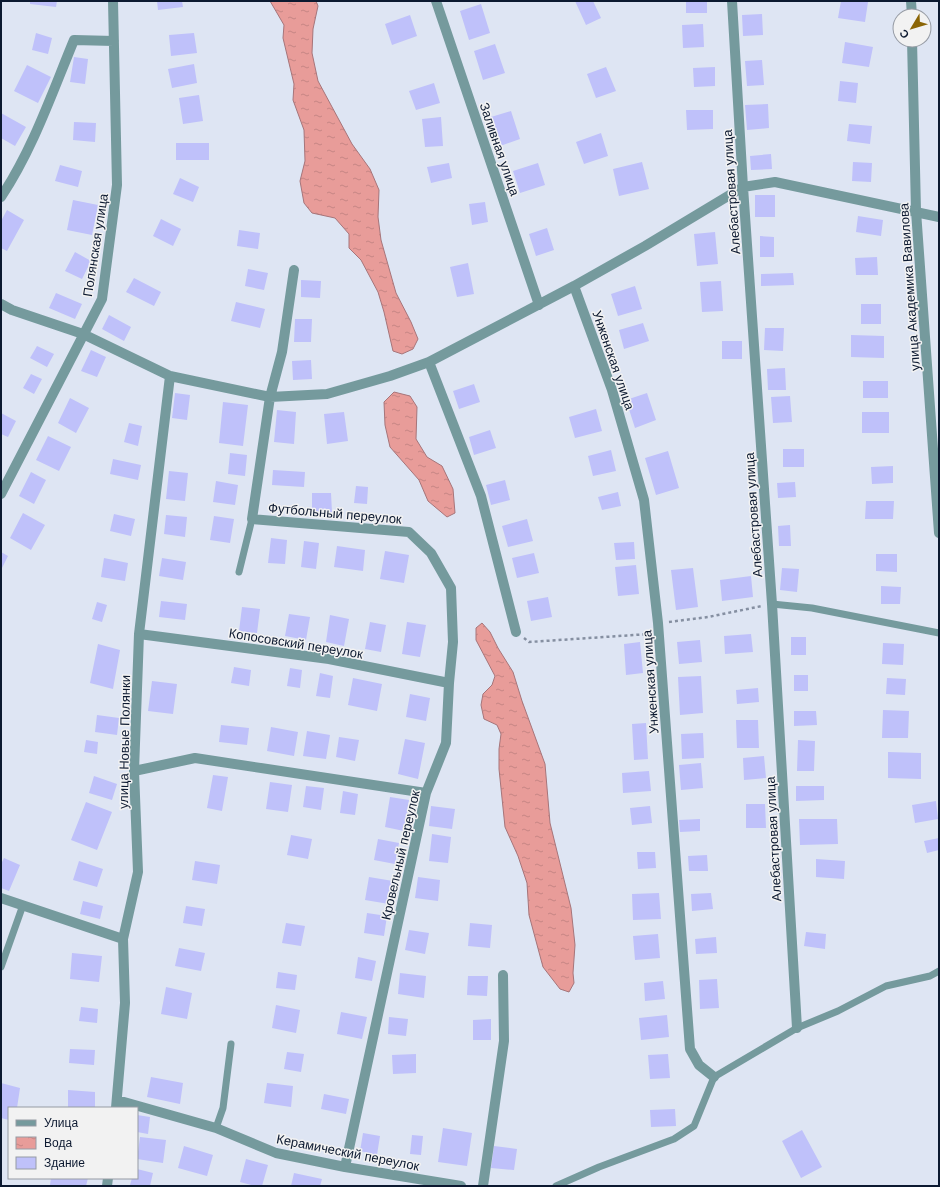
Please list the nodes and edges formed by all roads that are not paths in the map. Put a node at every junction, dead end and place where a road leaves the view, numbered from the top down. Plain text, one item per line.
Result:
1 (113, 1) edge
2 (436, 1) edge
3 (732, 1) edge
4 (114, 41) junction
5 (912, 48) edge
6 (743, 187) junction
7 (1, 197) edge
8 (916, 211) junction
9 (939, 217) edge
10 (294, 270) dead end
11 (574, 286) junction
12 (1, 304) edge
13 (539, 305) junction
14 (83, 334) junction
15 (429, 362) junction
16 (170, 376) junction
17 (270, 397) junction
18 (1, 494) edge
19 (252, 519) junction
20 (939, 533) edge
21 (431, 553) joint
22 (239, 572) dead end
23 (772, 604) junction
24 (516, 632) road end
25 (939, 633) edge
26 (139, 634) junction
27 (449, 683) junction
28 (134, 771) junction
29 (426, 794) junction
30 (1, 898) edge
31 (23, 906) junction
32 (123, 939) junction
33 (1, 967) edge
34 (939, 971) edge
35 (503, 975) dead end
36 (797, 1028) junction
37 (231, 1044) dead end
38 (714, 1077) junction
39 (117, 1104) edge
40 (129, 1107) edge
41 (138, 1109) edge
42 (216, 1128) junction
43 (345, 1167) junction
44 (460, 1186) edge
45 (484, 1186) edge
46 (556, 1186) edge

1 - 4 street, Полянская улица
2 - 13 street, Заливная улица
3 - 6 street, Алебастровая улица
4 - 7 street
4 - 14 street, Полянская улица
5 - 8 street, улица Академика Вавилова
6 - 8 street
6 - 11 street
6 - 23 street, Алебастровая улица
8 - 9 street
8 - 20 street, улица Академика Вавилова
10 - 17 street
11 - 13 street
11 - 38 street, Унженская улица
12 - 14 street
13 - 15 street
14 - 16 street
14 - 18 street, Полянская улица
15 - 17 street
15 - 24 street
16 - 17 street
16 - 26 street, улица Новые Полянки
17 - 19 street
19 - 21 street, Футбольный переулок
19 - 22 lane
21 - 27 street, Кровельный переулок
23 - 25 lane
23 - 36 street, Алебастровая улица
26 - 27 street, Копосовский переулок
26 - 28 street, улица Новые Полянки
27 - 29 street, Кровельный переулок
28 - 29 street
28 - 32 street, улица Новые Полянки
29 - 43 street, Кровельный переулок
30 - 31 street
31 - 32 street
31 - 33 lane
32 - 39 street, улица Новые Полянки
34 - 36 lane
35 - 45 street
36 - 38 lane
37 - 42 lane
38 - 46 lane
39 - 40 street, Керамический переулок
41 - 42 street, Керамический переулок
42 - 43 street, Керамический переулок
43 - 44 street, Керамический переулок

